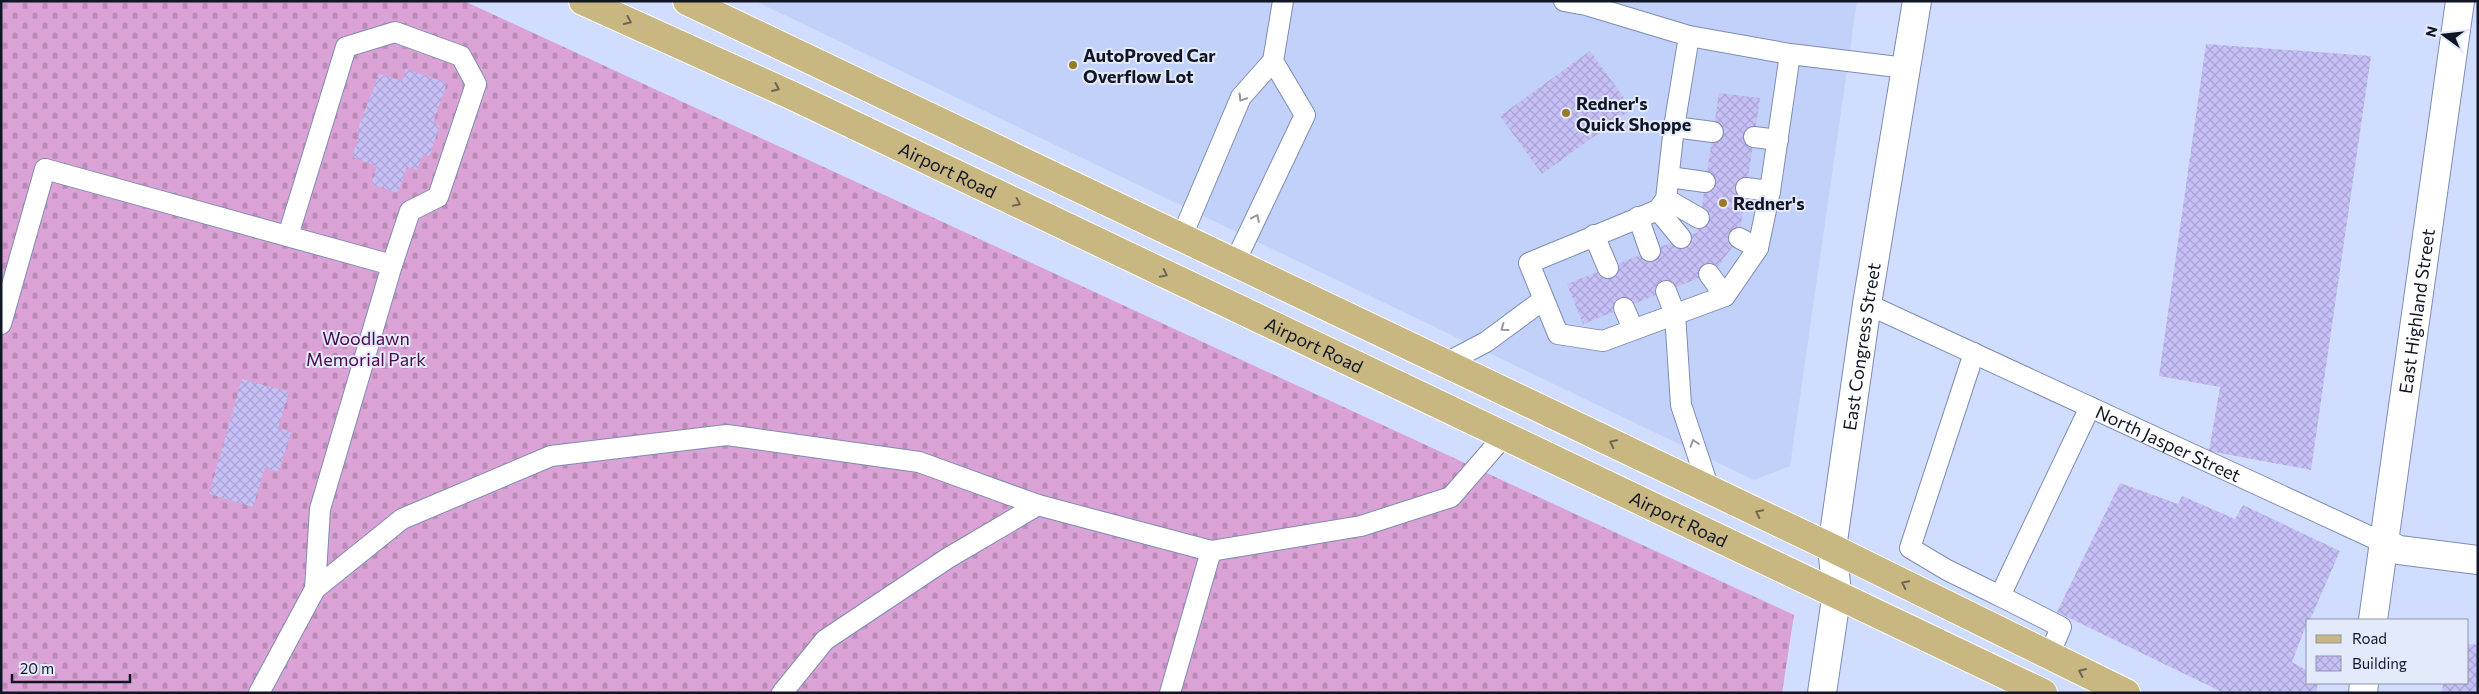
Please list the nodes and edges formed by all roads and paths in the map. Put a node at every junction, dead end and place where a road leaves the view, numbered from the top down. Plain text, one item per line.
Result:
1 (583, 1) edge
2 (688, 1) edge
3 (1284, 1) edge
4 (1564, 1) edge
5 (1917, 1) edge
6 (2460, 1) edge
7 (1689, 36) junction
8 (1790, 54) junction
9 (1273, 61) junction
10 (1906, 68) junction
11 (1674, 127) junction
12 (1713, 132) dead end
13 (1754, 137) dead end
14 (1778, 140) junction
15 (1669, 177) junction
16 (1705, 182) dead end
17 (1746, 188) dead end
18 (1770, 191) junction
19 (1662, 205) junction
20 (1638, 217) junction
21 (1700, 218) dead end
22 (288, 236) junction
23 (1182, 236) junction
24 (1594, 236) junction
25 (1681, 238) dead end
26 (1739, 238) dead end
27 (1758, 248) junction
28 (1650, 251) dead end
29 (1235, 262) junction
30 (392, 264) junction
31 (1608, 268) dead end
32 (1709, 274) dead end
33 (1666, 291) dead end
34 (1725, 296) junction
35 (1543, 300) junction
36 (1867, 304) junction
37 (1624, 308) dead end
38 (1675, 314) junction
39 (1, 324) edge
40 (1633, 329) junction
41 (1974, 353) junction
42 (1446, 363) junction
43 (2090, 407) junction
44 (1504, 436) junction
45 (1709, 489) junction
46 (1038, 505) junction
47 (2384, 543) junction
48 (1832, 548) junction
49 (1211, 551) junction
50 (2478, 560) edge
51 (1947, 570) junction
52 (315, 589) junction
53 (1837, 592) junction
54 (2000, 596) junction
55 (1934, 598) junction
56 (2373, 619) edge
57 (2049, 656) junction
58 (259, 693) edge
59 (782, 693) edge
60 (1170, 693) edge
61 (1822, 693) edge
62 (2043, 693) edge
63 (2126, 693) edge

1 -> 44 main road, Airport Road
2 - 23 main road
3 - 9 lane
4 - 7 lane
5 - 10 street, East Congress Street
6 - 47 street, East Highland Street
7 - 8 lane
7 - 11 lane
8 - 10 lane
8 - 14 lane
9 -> 23 lane
29 -> 9 lane
10 - 36 street, East Congress Street
11 - 12 lane
11 - 15 lane
13 - 14 lane
14 - 18 lane
15 - 16 lane
15 - 19 lane
17 - 18 lane
18 - 27 lane
19 - 20 lane
19 - 21 lane
19 - 25 lane
20 - 24 lane
20 - 28 lane
22 - 30 lane
22 - 30 lane
22 - 39 lane
23 - 29 main road
24 - 31 lane
24 - 35 lane
26 - 27 lane
27 - 34 lane
29 - 42 main road
30 - 52 lane
32 - 34 lane
33 - 38 lane
34 - 38 lane
35 - 40 lane
35 -> 42 lane
36 - 41 lane, North Jasper Street
36 - 48 street, East Congress Street
37 - 40 lane
38 - 40 lane
45 -> 38 lane
41 - 43 lane, North Jasper Street
41 - 51 lane
45 -> 42 main road
43 - 47 lane, North Jasper Street
43 - 54 lane
44 - 49 lane
44 - 53 main road, Airport Road
48 -> 45 main road
46 - 49 lane
46 - 52 lane
46 - 59 lane
47 - 50 street, North Jasper Street
47 - 56 street, East Highland Street
48 - 53 street, East Congress Street
55 -> 48 main road
49 - 60 lane
51 - 54 lane
51 - 55 lane
52 - 58 lane
53 - 61 street, East Congress Street
53 - 62 main road, Airport Road
54 - 57 lane
55 - 57 main road
63 -> 57 main road

